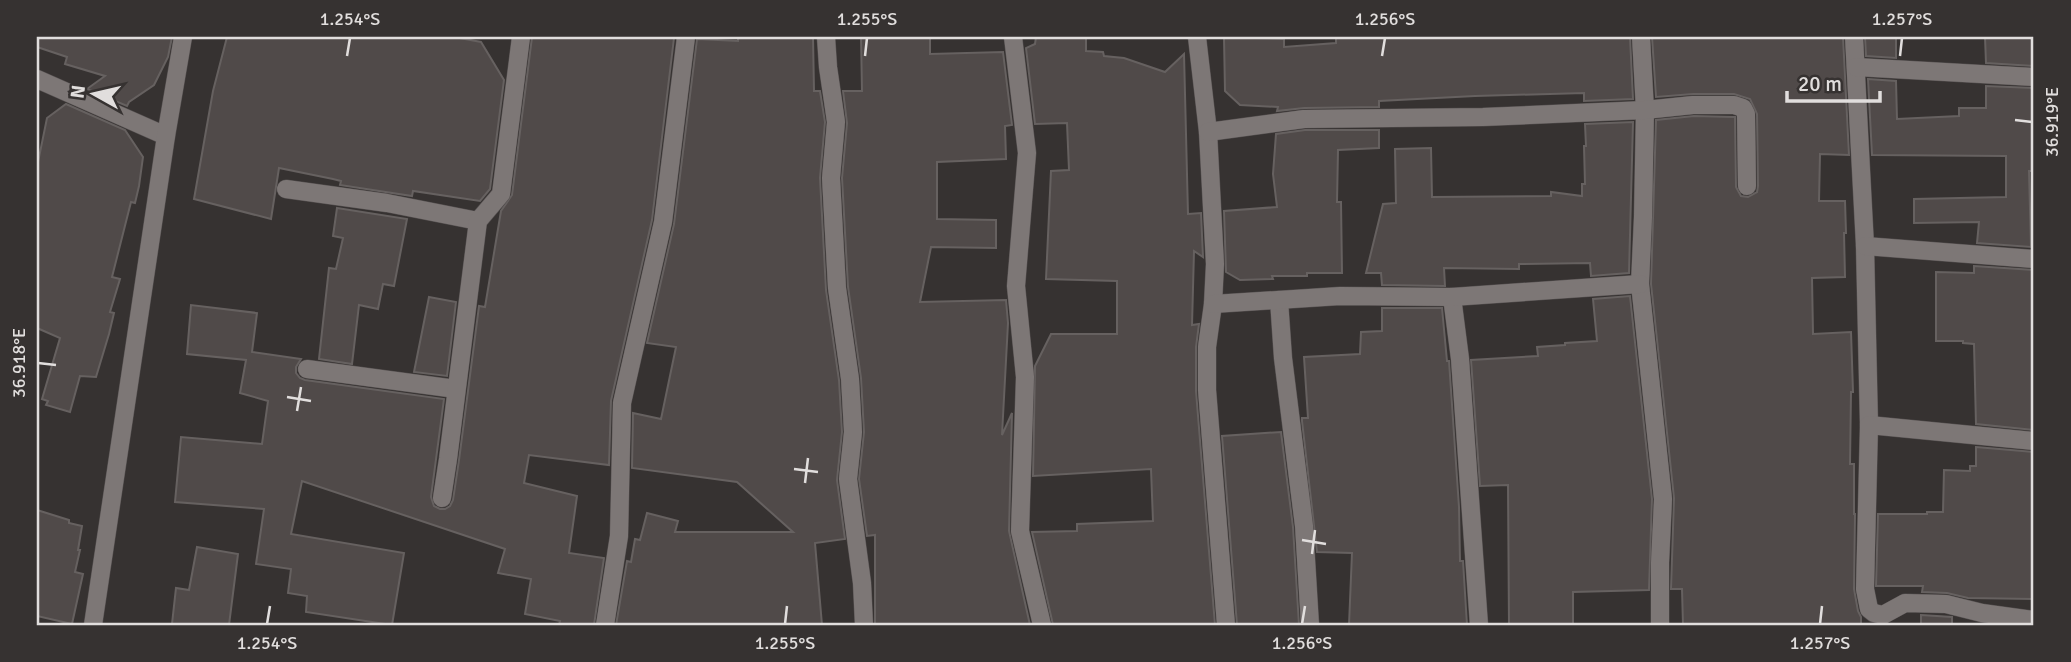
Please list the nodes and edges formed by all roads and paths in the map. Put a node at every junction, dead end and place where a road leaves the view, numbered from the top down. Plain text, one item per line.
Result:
1 (183, 37) edge
2 (521, 37) edge
3 (686, 37) edge
4 (826, 37) edge
5 (1013, 37) edge
6 (1198, 37) edge
7 (1641, 37) edge
8 (1854, 37) edge
9 (1856, 67) junction
10 (2034, 77) edge
11 (37, 81) edge
12 (1645, 110) junction
13 (1208, 132) junction
14 (166, 136) junction
15 (1747, 186) dead end
16 (286, 189) dead end
17 (478, 221) junction
18 (1865, 246) junction
19 (2034, 259) edge
20 (1640, 284) junction
21 (1452, 297) junction
22 (1279, 300) junction
23 (1213, 304) junction
24 (307, 369) dead end
25 (456, 389) junction
26 (1869, 425) junction
27 (2034, 441) edge
28 (442, 498) dead end
29 (1874, 619) edge
30 (2034, 620) edge
31 (93, 625) edge
32 (605, 625) edge
33 (864, 625) edge
34 (1042, 625) edge
35 (1226, 625) edge
36 (1310, 625) edge
37 (1479, 625) edge
38 (1660, 625) edge

1 - 14 street
2 - 17 street
3 - 32 street
4 - 33 street
5 - 34 street
6 - 13 street
7 - 12 street
8 - 9 street
9 - 10 street
9 - 18 street
11 - 14 street
12 - 13 street
12 - 15 street
12 - 20 street
13 - 23 street
14 - 31 street
16 - 17 street
17 - 25 street
18 - 19 street
18 - 26 street
20 - 21 street
20 - 38 street
21 - 22 street
21 - 37 street
22 - 23 street
22 - 36 street
23 - 35 street
24 - 25 street
25 - 28 street
26 - 27 street
26 - 29 street
29 - 30 street

